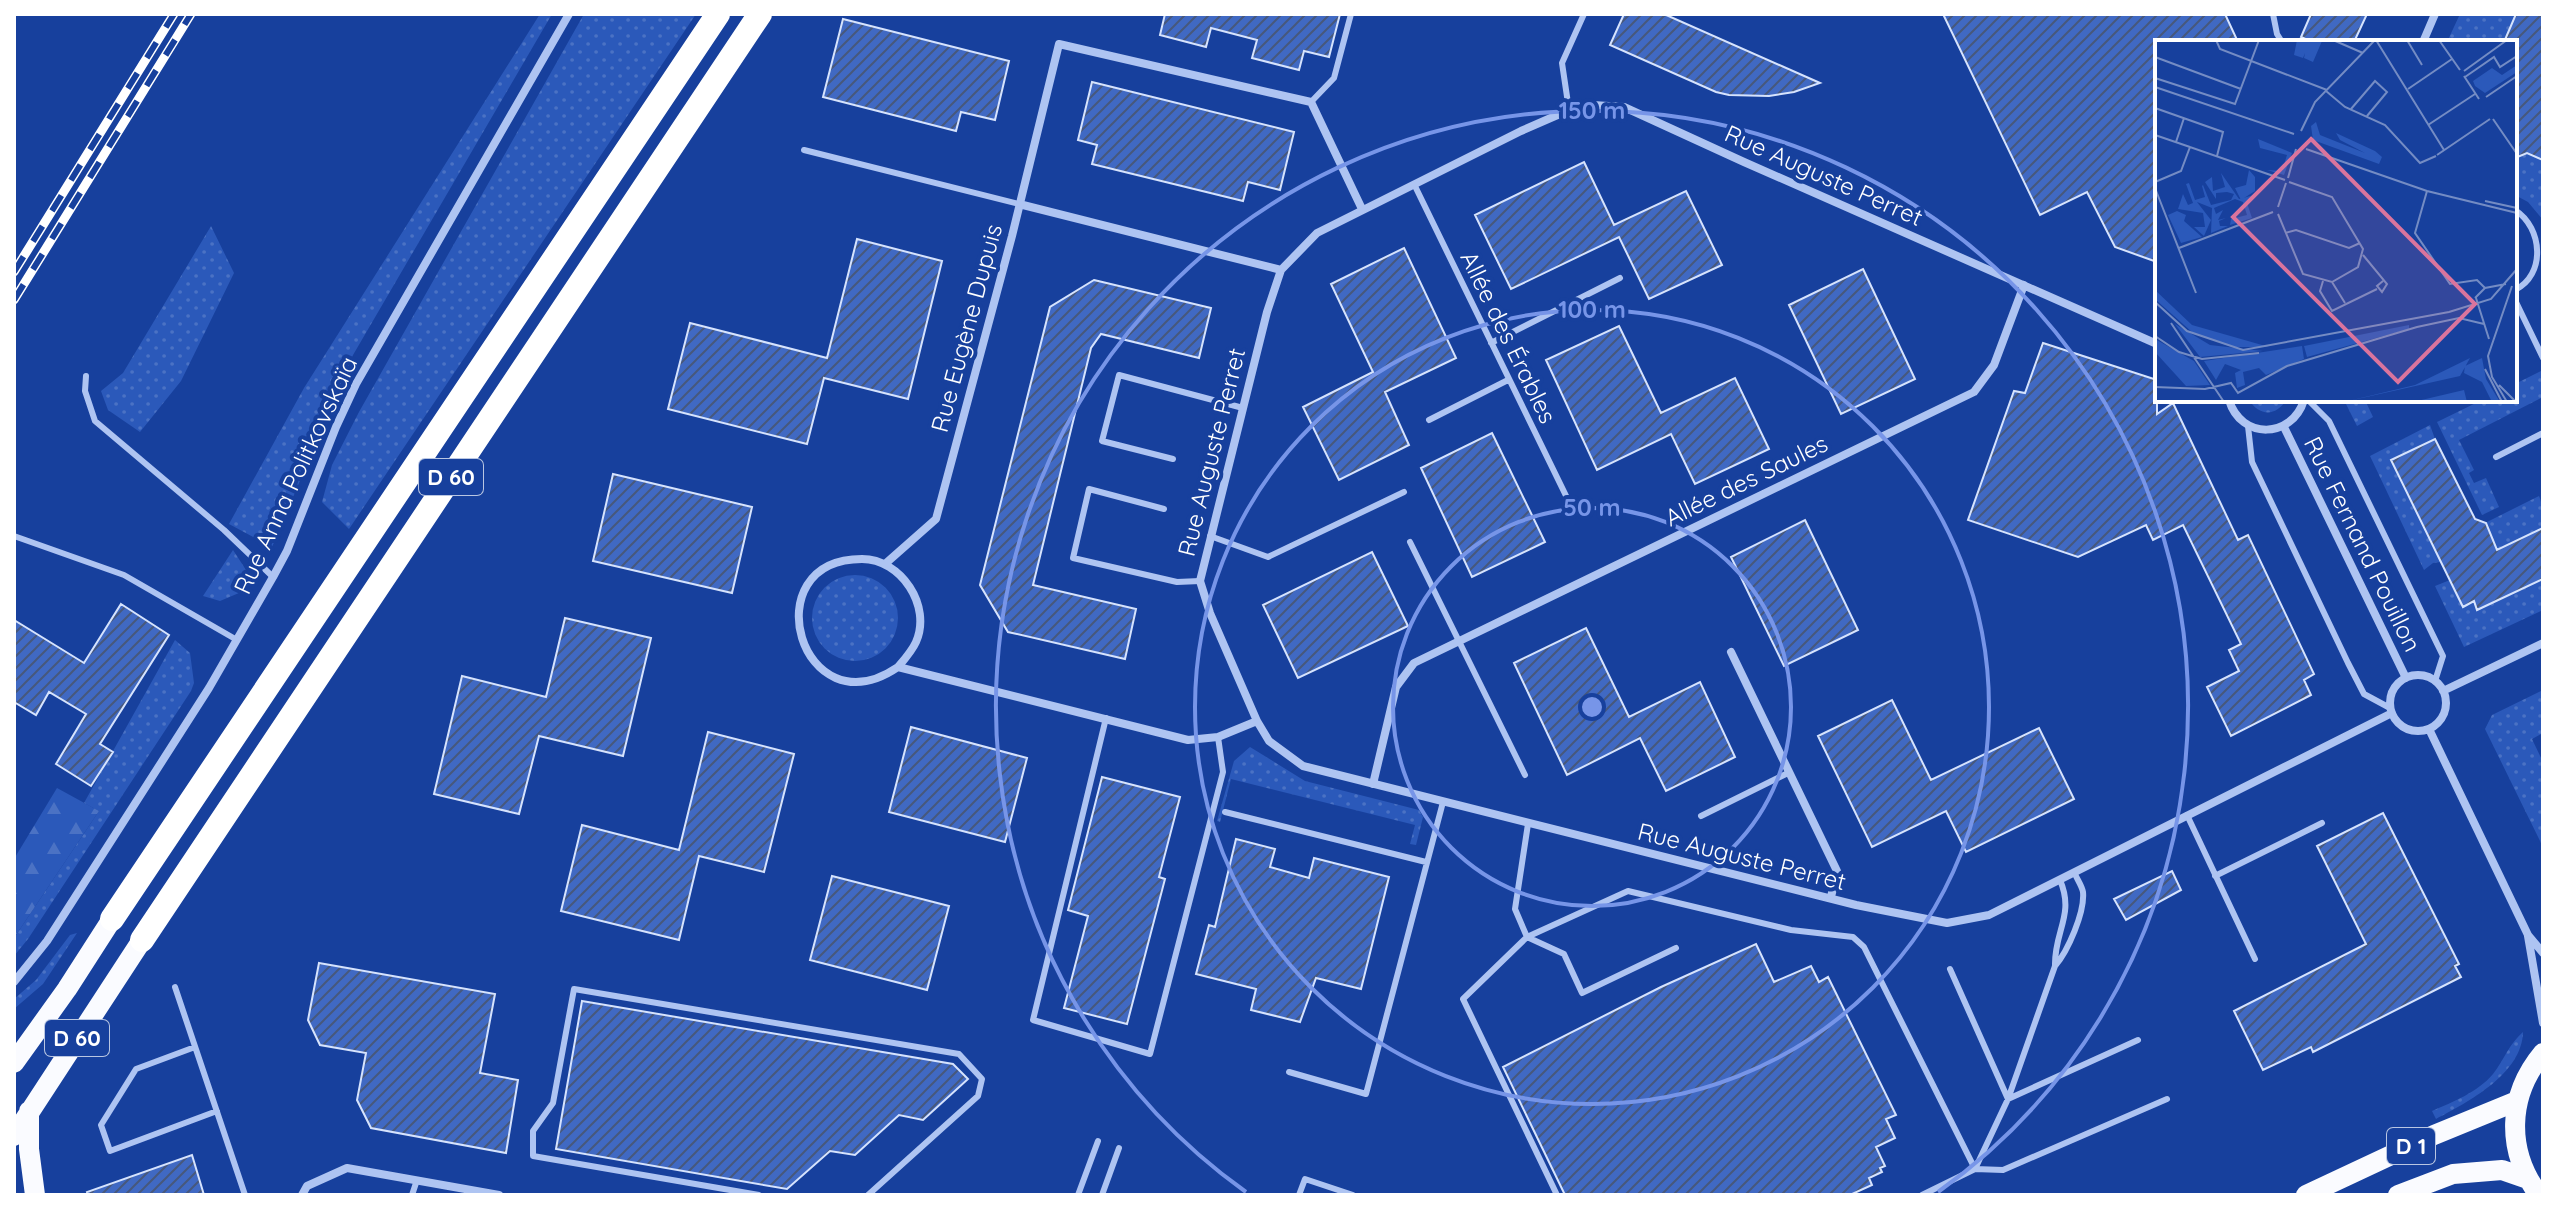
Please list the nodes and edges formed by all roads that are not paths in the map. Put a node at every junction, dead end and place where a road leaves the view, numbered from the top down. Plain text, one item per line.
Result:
1 (569, 14) edge
2 (718, 14) edge
3 (760, 14) edge
4 (1351, 14) edge
5 (1584, 14) edge
6 (2273, 14) edge
7 (2435, 14) edge
8 (2281, 40) edge
9 (2424, 40) edge
10 (1311, 102) junction
11 (1569, 110) junction
12 (804, 150) dead end
13 (1414, 184) junction
14 (1019, 204) junction
15 (1362, 209) junction
16 (2517, 212) edge
17 (1281, 270) junction
18 (1620, 278) dead end
19 (2024, 285) junction
20 (2517, 289) edge
21 (2517, 304) edge
22 (1491, 343) junction
23 (2155, 343) edge
24 (2543, 358) edge
25 (86, 376) dead end
26 (1508, 380) junction
27 (2230, 402) edge
28 (2305, 402) edge
29 (2308, 402) edge
30 (1243, 408) junction
31 (1429, 420) dead end
32 (2248, 426) junction
33 (2284, 427) junction
34 (2543, 433) edge
35 (2496, 457) dead end
36 (1173, 459) dead end
37 (1404, 492) dead end
38 (1571, 506) dead end
39 (1164, 509) dead end
40 (14, 536) edge
41 (1210, 536) junction
42 (1410, 542) dead end
43 (885, 564) junction
44 (273, 577) junction
45 (1200, 581) junction
46 (237, 640) junction
47 (1460, 641) junction
48 (2543, 643) edge
49 (1731, 652) dead end
50 (898, 667) junction
51 (2406, 678) junction
52 (2435, 681) junction
53 (2443, 691) junction
54 (2391, 710) junction
55 (1106, 718) junction
56 (1257, 721) junction
57 (2429, 729) junction
58 (1218, 737) junction
59 (1788, 773) junction
60 (1525, 775) dead end
61 (1373, 784) junction
62 (1443, 802) junction
63 (1225, 812) dead end
64 (2187, 815) junction
65 (1701, 816) dead end
66 (2322, 823) dead end
67 (1528, 824) junction
68 (1426, 862) junction
69 (2075, 874) junction
70 (2215, 876) junction
71 (2060, 880) junction
72 (1831, 897) junction
73 (112, 919) joint
74 (2528, 935) junction
75 (1527, 937) junction
76 (142, 940) joint
77 (1676, 948) dead end
78 (2543, 953) edge
79 (2255, 959) dead end
80 (2055, 966) junction
81 (1950, 969) dead end
82 (14, 982) edge
83 (175, 987) dead end
84 (2543, 1023) edge
85 (2138, 1040) dead end
86 (195, 1047) junction
87 (2543, 1053) edge
88 (14, 1063) edge
89 (1289, 1072) dead end
90 (2008, 1099) junction
91 (2167, 1099) dead end
92 (2517, 1101) junction
93 (29, 1111) junction
94 (217, 1111) junction
95 (14, 1136) edge
96 (1098, 1141) dead end
97 (1119, 1148) dead end
98 (1975, 1169) junction
99 (417, 1180) junction
100 (2538, 1191) edge
101 (35, 1195) edge
102 (245, 1195) edge
103 (302, 1195) edge
104 (412, 1195) edge
105 (499, 1195) edge
106 (759, 1195) edge
107 (868, 1195) edge
108 (1078, 1195) edge
109 (1102, 1195) edge
110 (1299, 1195) edge
111 (1353, 1195) edge
112 (1557, 1195) edge
113 (1922, 1195) edge
114 (2306, 1195) edge
115 (2398, 1195) edge

1 - 44 street, Rue Anna Politkovskaïa
2 - 73 highway, D 60
3 - 76 highway, D 60
4 - 10 lane
5 - 11 lane
6 - 8 lane
7 - 9 street
10 - 14 street
10 - 15 street
11 - 13 street, Rue Auguste Perret
11 - 19 street, Rue Auguste Perret
12 - 14 lane
13 - 15 street, Rue Auguste Perret
13 - 22 lane, Allée des Érables
14 - 17 street, Rue Eugène Dupuis
14 - 43 street, Rue Eugène Dupuis
15 - 17 street, Rue Auguste Perret
16 - 20 lane
17 - 30 street, Rue Auguste Perret
18 - 22 lane
19 - 23 street, Rue Auguste Perret
19 - 47 street, Allée des Saules
21 - 24 lane
22 - 26 lane, Allée des Érables
25 - 44 lane
26 - 31 lane
26 - 38 lane, Allée des Érables
27 - 32 street
28 - 33 street
29 - 52 lane
30 - 36 lane
30 - 41 street, Rue Auguste Perret
32 - 33 street
32 - 54 lane
33 - 51 street, Rue Fernand Pouillon
34 - 35 lane
37 - 41 lane
39 - 45 lane
40 - 46 lane
41 - 45 street, Rue Auguste Perret
42 - 47 lane
43 - 50 street
43 - 50 street
44 - 46 street, Rue Anna Politkovskaïa
45 - 56 street, Rue Auguste Perret
46 - 82 street, Rue Anna Politkovskaïa
47 - 60 lane
47 - 61 street, Allée des Saules
48 - 53 street
49 - 59 street
50 - 55 street
51 - 52 street
51 - 54 street
52 - 53 street
53 - 57 street
54 - 57 street
54 - 64 street, Rue Auguste Perret
55 - 58 street
55 - 58 lane
56 - 58 street
56 - 61 street, Rue Auguste Perret
57 - 74 street
59 - 65 lane
59 - 72 street
61 - 62 street, Rue Auguste Perret
62 - 67 street, Rue Auguste Perret
62 - 68 lane
63 - 68 lane
64 - 69 street, Rue Auguste Perret
64 - 70 lane
66 - 70 lane
67 - 72 street, Rue Auguste Perret
67 - 75 lane
68 - 89 lane
69 - 71 street, Rue Auguste Perret
69 - 80 lane
70 - 79 lane
71 - 72 street, Rue Auguste Perret
71 - 80 lane
73 - 88 main road, D 60
74 - 78 street
74 - 84 street
75 - 77 lane
75 - 98 lane
75 - 112 lane
76 - 93 main road, D 60
80 - 90 lane
81 - 90 lane
83 - 86 lane
85 - 90 lane
86 - 94 lane
86 - 94 lane
87 - 92 main road
90 - 98 lane
91 - 98 lane
92 - 100 main road
92 - 114 main road, D 1
93 - 95 main road, D 60
93 - 101 main road
94 - 102 lane
96 - 108 lane
97 - 109 lane
98 - 113 lane
99 - 103 street
99 - 104 lane
99 - 105 street
100 - 115 main road, D 1
106 - 107 lane
110 - 111 lane

